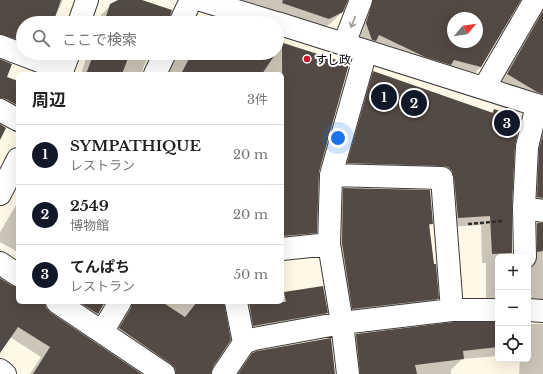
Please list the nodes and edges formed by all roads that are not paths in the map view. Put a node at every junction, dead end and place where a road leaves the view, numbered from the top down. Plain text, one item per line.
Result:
1 (87, 0) edge
2 (191, 0) edge
3 (201, 0) edge
4 (361, 0) edge
5 (534, 0) edge
6 (81, 16) edge
7 (183, 16) edge
8 (254, 16) edge
9 (284, 25) edge
10 (344, 44) junction
11 (0, 46) edge
12 (16, 51) edge
13 (366, 51) junction
14 (45, 60) edge
15 (162, 60) edge
16 (64, 66) edge
17 (156, 72) edge
18 (484, 88) junction
19 (540, 106) edge
20 (0, 110) edge
21 (16, 119) edge
22 (16, 163) edge
23 (331, 175) junction
24 (0, 194) edge
25 (530, 213) edge
26 (328, 244) junction
27 (284, 249) edge
28 (525, 254) edge
29 (0, 263) edge
30 (16, 275) edge
31 (60, 304) edge
32 (119, 304) edge
33 (236, 304) edge
34 (452, 310) junction
35 (495, 310) edge
36 (531, 310) edge
37 (543, 311) edge
38 (342, 323) junction
39 (102, 332) junction
40 (244, 343) junction
41 (0, 370) edge
42 (5, 374) edge
43 (164, 374) edge
44 (223, 374) edge
45 (348, 374) edge

1 - 6 street
2 - 7 street
3 - 8 street
4 -> 10 street
5 - 18 street
9 - 10 street
10 - 13 street
11 - 12 street
13 - 18 street
13 - 23 street
14 - 16 street
15 - 17 street
18 - 19 street
19 - 25 street
20 - 21 street
22 - 24 street
23 - 26 street
23 - 34 street
25 - 28 street
26 - 27 street
26 - 38 street
29 - 30 street
31 - 39 street
32 - 39 street
33 - 40 street
34 - 35 street
34 - 38 street
36 - 37 street
38 - 40 street
38 - 45 street
39 - 43 street
40 - 44 street
41 - 42 street

